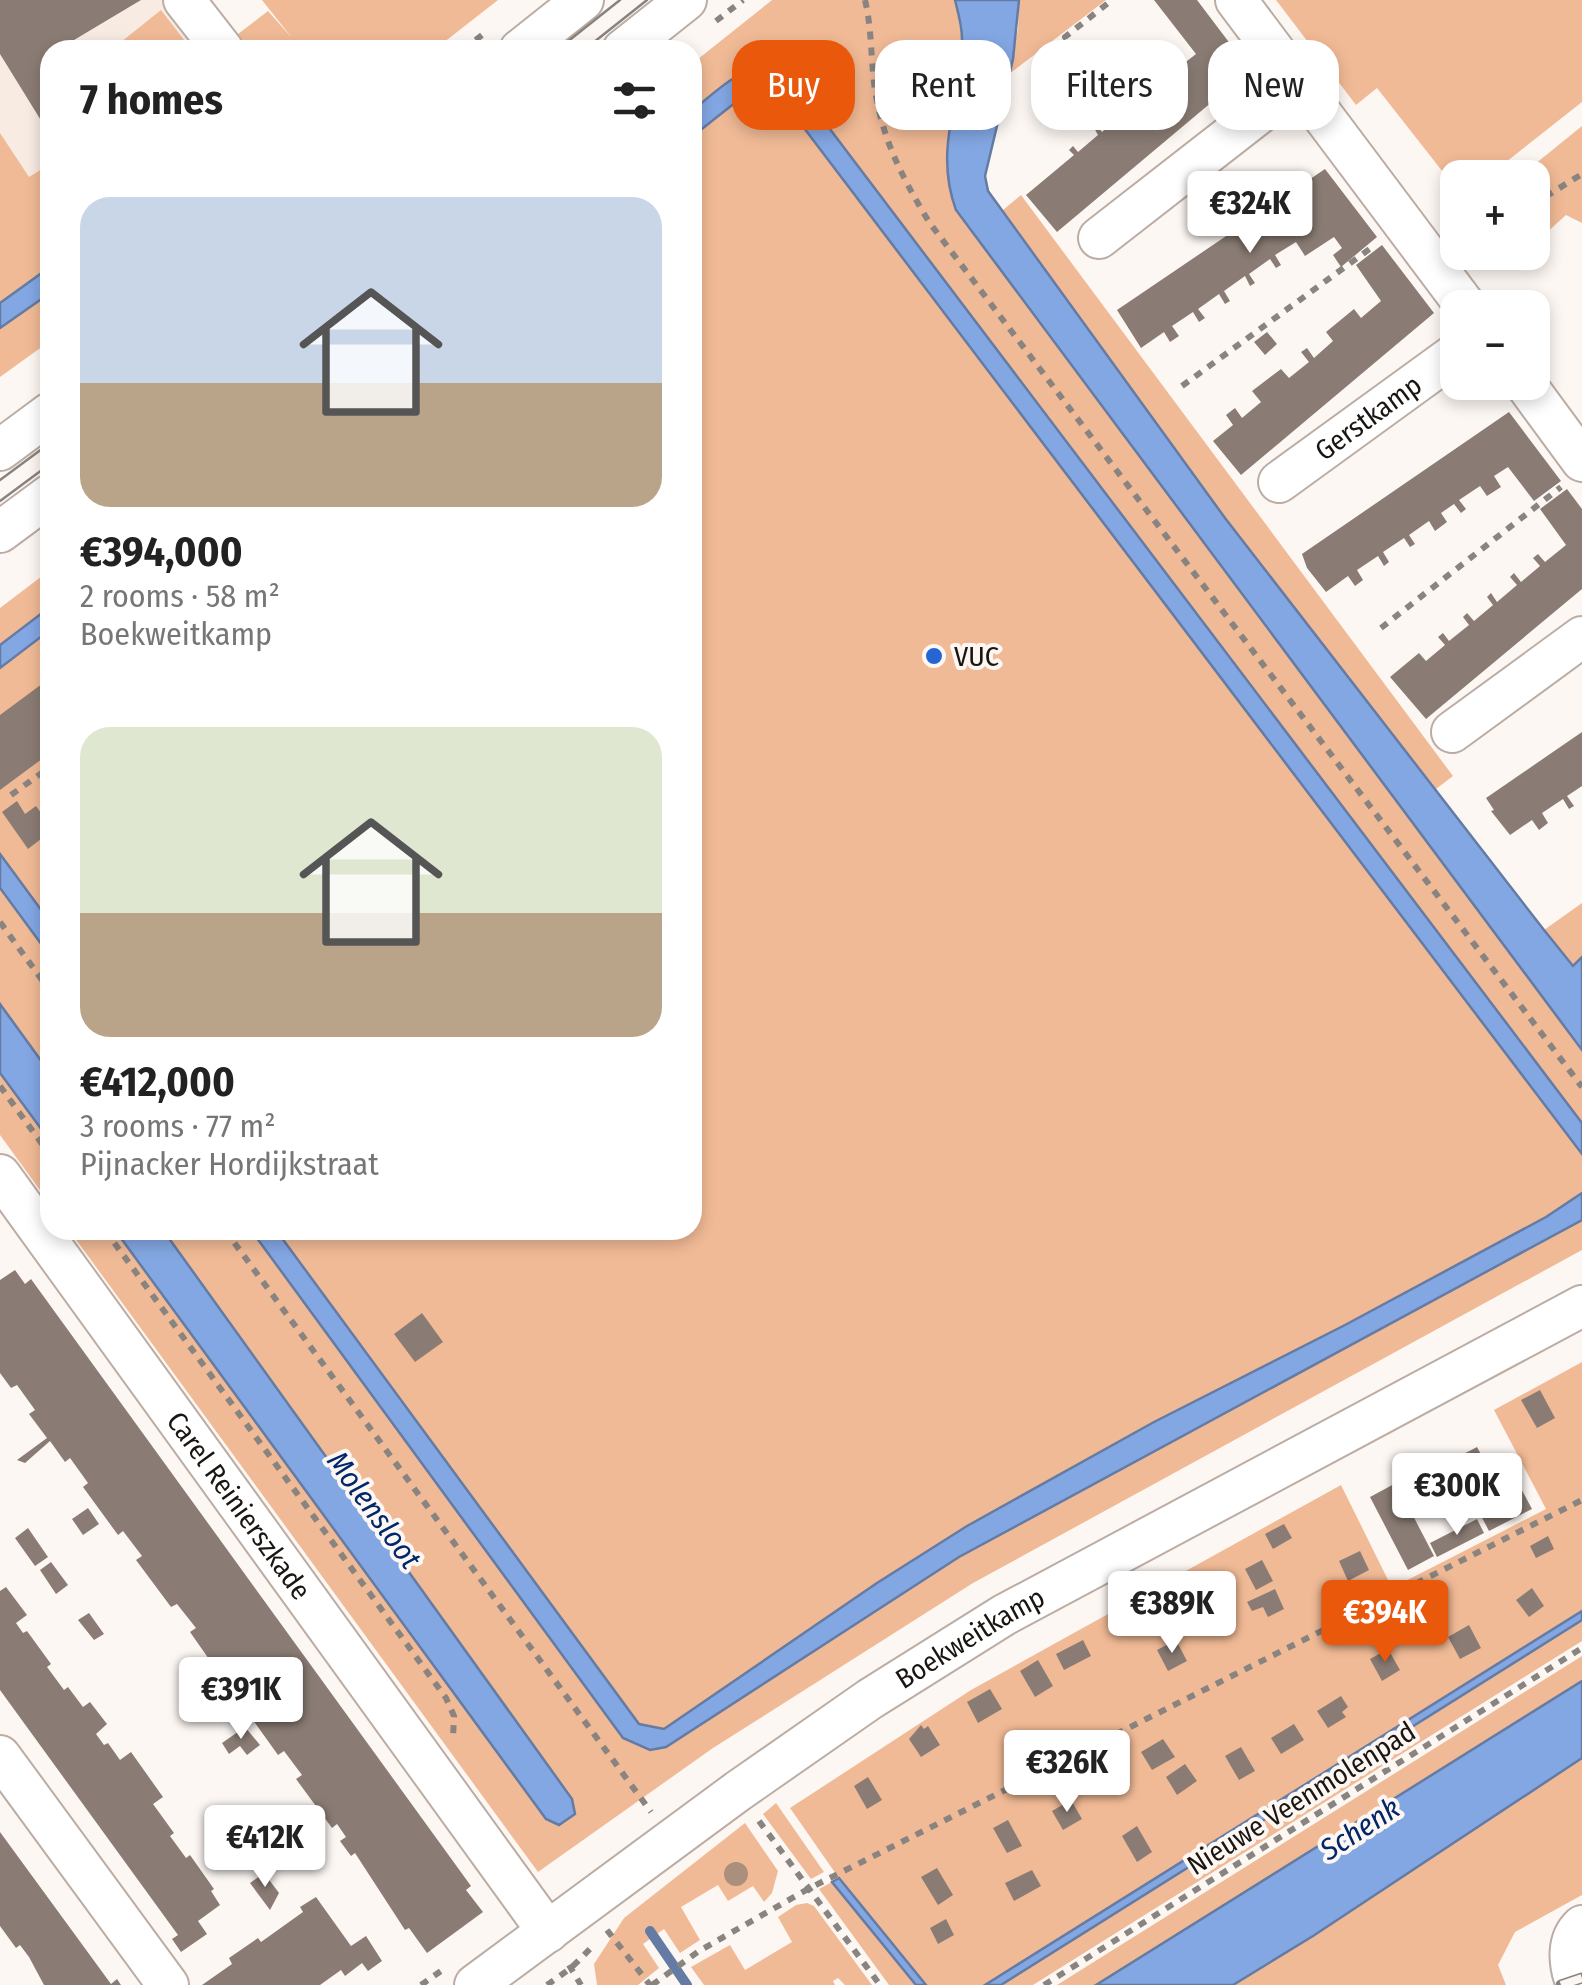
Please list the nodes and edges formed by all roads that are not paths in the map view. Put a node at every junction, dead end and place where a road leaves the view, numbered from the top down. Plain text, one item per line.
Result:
1 (184, 0) edge
2 (582, 0) edge
3 (686, 0) edge
4 (1236, 0) edge
5 (215, 40) edge
6 (532, 40) edge
7 (636, 40) edge
8 (1266, 40) edge
9 (1237, 130) edge
10 (1333, 130) edge
11 (1098, 238) dead end
12 (1454, 290) edge
13 (1440, 365) edge
14 (1535, 400) edge
15 (40, 420) edge
16 (0, 450) edge
17 (1577, 470) edge
18 (1278, 482) dead end
19 (40, 502) edge
20 (0, 532) edge
21 (1582, 637) edge
22 (1452, 732) dead end
23 (0, 1175) edge
24 (40, 1230) edge
25 (47, 1240) edge
26 (1582, 1306) edge
27 (0, 1756) edge
28 (1582, 1926) edge
29 (548, 1932) junction
30 (1575, 1980) dead end
31 (168, 1985) edge
32 (475, 1985) edge

1 - 5 street
2 - 6 street
3 - 7 street
4 - 8 street
9 - 11 street
10 - 12 street
13 - 18 street, Gerstkamp
14 - 17 street
15 - 16 street
19 - 20 street
21 - 22 street
23 - 24 street, Carel Reinierszkade
25 - 29 street, Carel Reinierszkade
26 - 29 street, Boekweitkamp
27 - 31 street
28 - 30 street
29 - 32 street, Boekweitkamp

